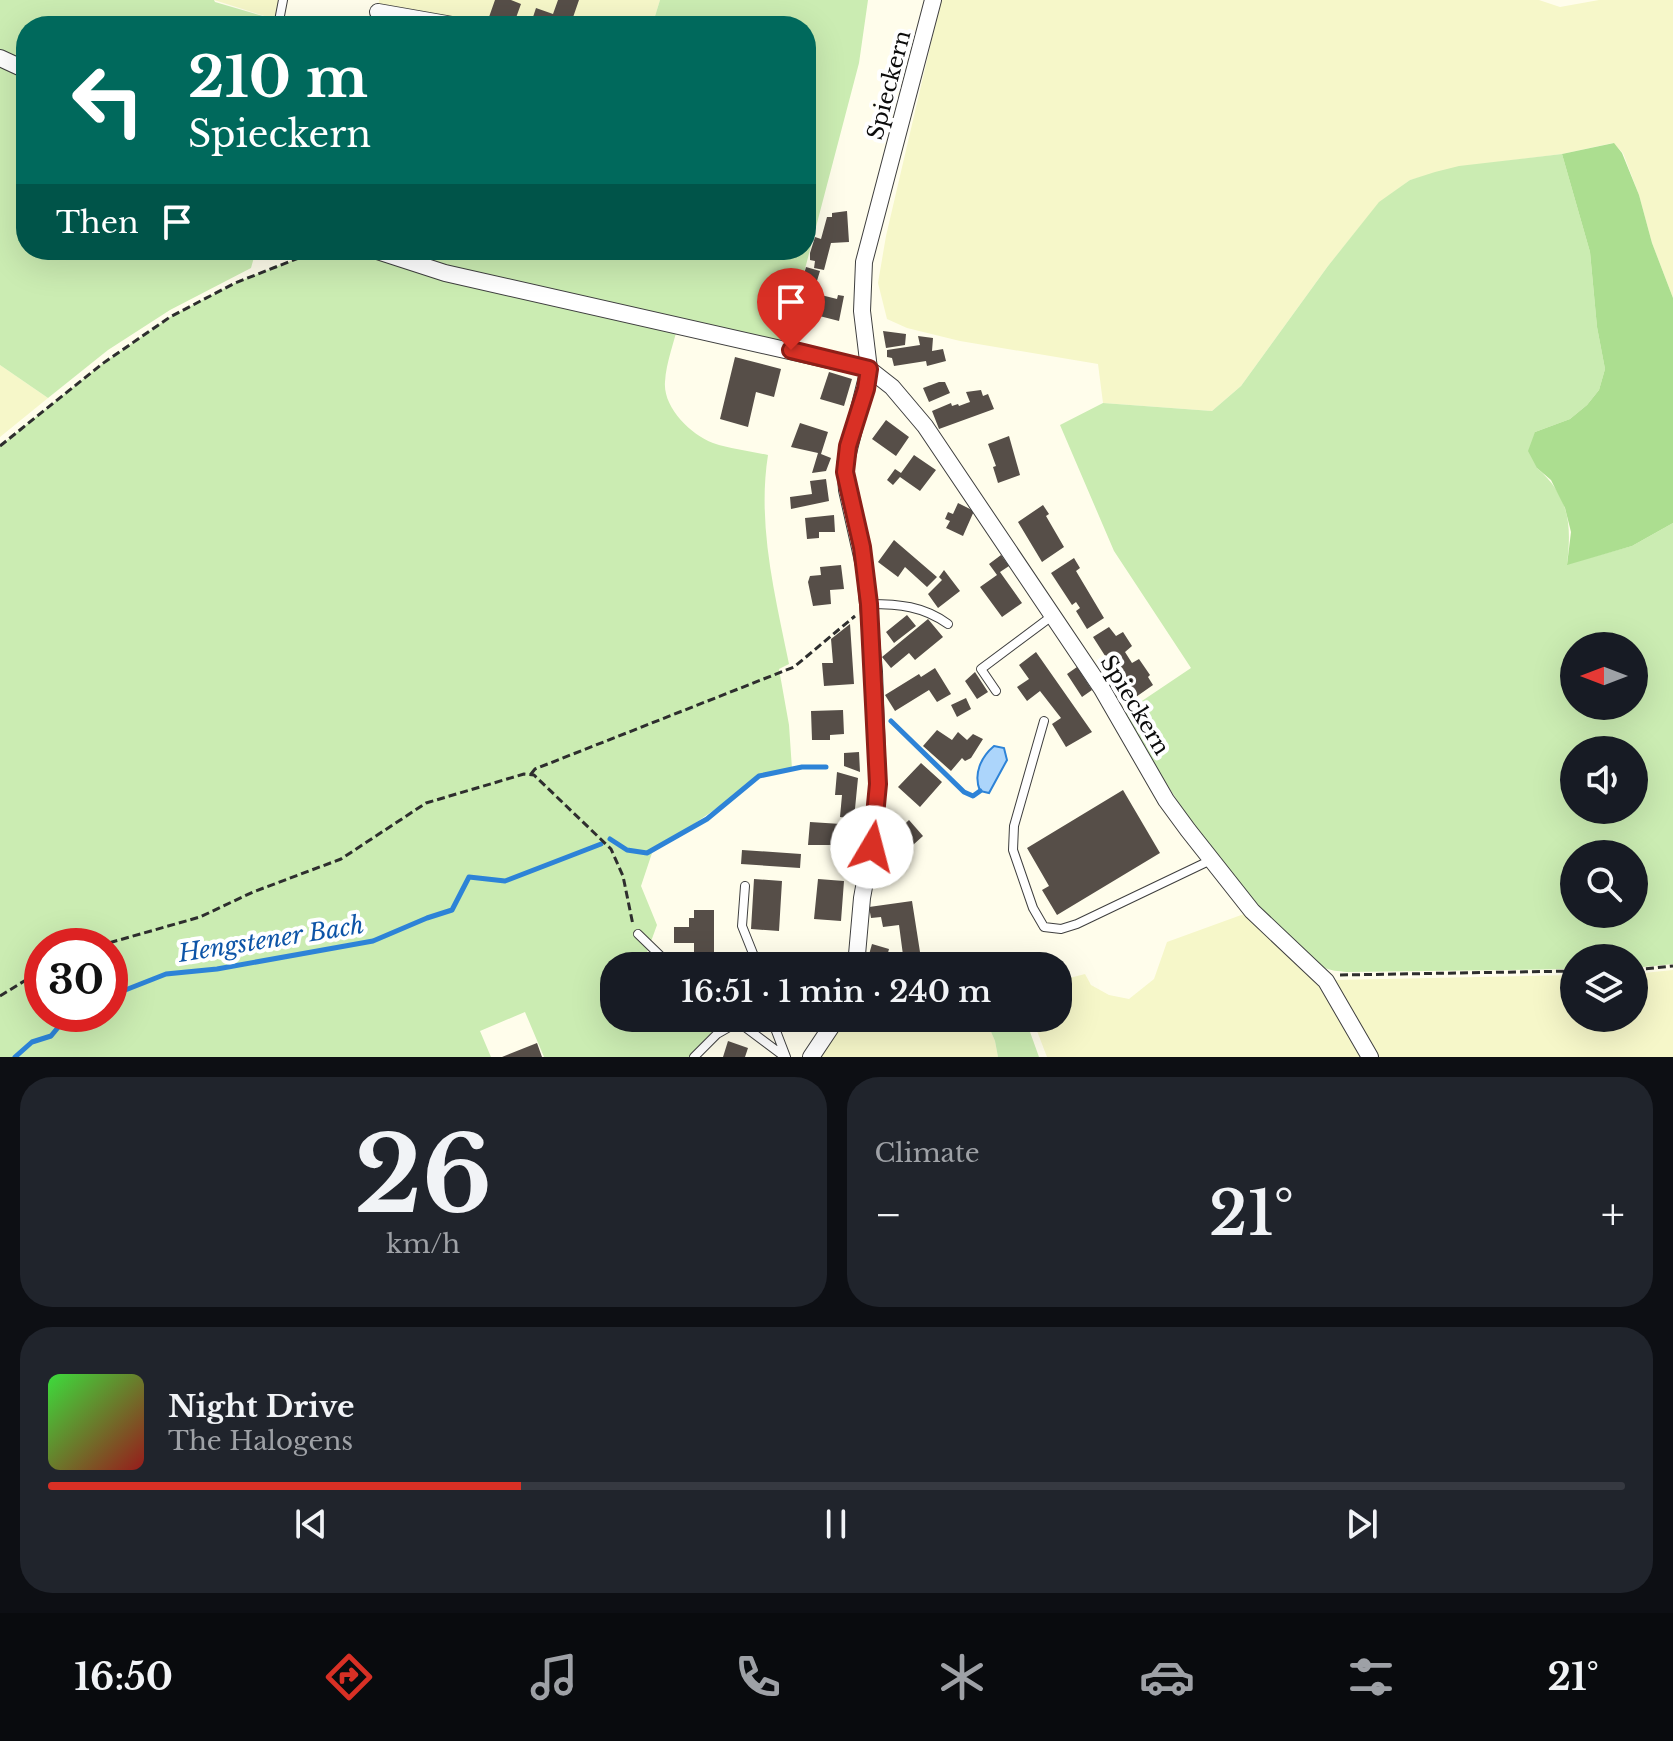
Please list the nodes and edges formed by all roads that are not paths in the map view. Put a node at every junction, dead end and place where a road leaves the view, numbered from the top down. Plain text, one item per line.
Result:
1 (933, 0) edge
2 (405, 260) edge
3 (869, 369) junction
4 (869, 608) junction
5 (1053, 615) junction
6 (948, 624) dead end
7 (996, 691) dead end
8 (1044, 721) dead end
9 (1211, 860) junction
10 (745, 886) dead end
11 (638, 934) road end
12 (657, 952) edge
13 (752, 952) edge
14 (857, 952) edge
15 (720, 1032) edge
16 (752, 1032) edge
17 (776, 1032) edge
18 (828, 1032) edge
19 (694, 1057) edge
20 (786, 1057) edge
21 (811, 1057) edge
22 (1370, 1057) edge

1 - 3 street, Spieckern
2 - 3 street, Spieckern
3 - 4 street, Spieckern
3 - 5 street, Spieckern
4 - 6 lane
4 - 14 street, Spieckern
5 - 7 lane
5 - 9 street, Spieckern
8 - 9 lane
9 - 22 street, Spieckern
10 - 13 lane
11 - 12 lane
15 - 19 lane
16 - 20 lane
17 - 20 lane
18 - 21 street

